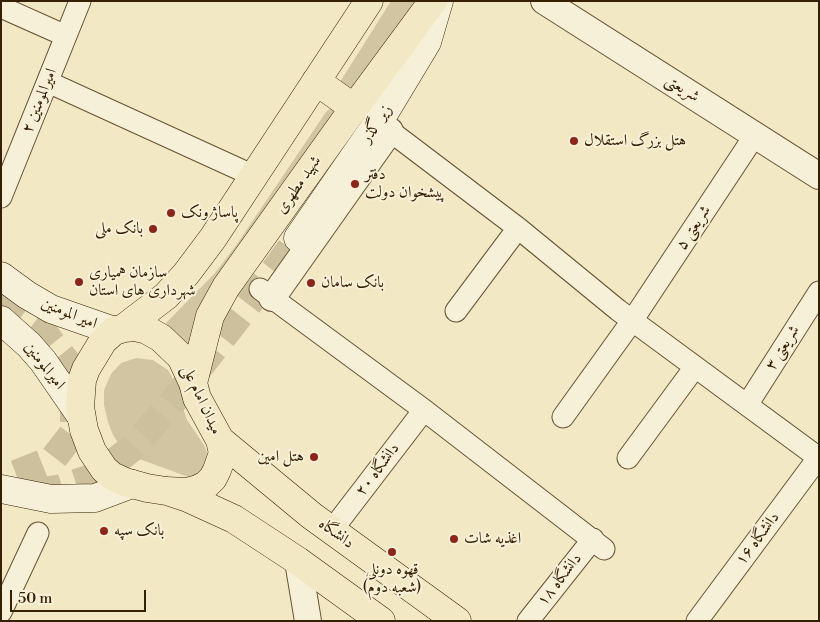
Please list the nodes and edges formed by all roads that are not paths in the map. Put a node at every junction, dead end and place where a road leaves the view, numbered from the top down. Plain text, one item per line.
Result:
1 (369, 1) edge
2 (433, 1) edge
3 (439, 1) edge
4 (544, 1) edge
5 (80, 3) edge
6 (1, 6) edge
7 (66, 36) junction
8 (316, 81) junction
9 (48, 82) junction
10 (354, 108) junction
11 (390, 131) joint
12 (755, 135) junction
13 (254, 176) junction
14 (819, 176) edge
15 (1, 197) edge
16 (518, 228) junction
17 (298, 238) tunnel mouth
18 (1, 276) edge
19 (819, 292) edge
20 (266, 294) joint
21 (456, 311) dead end
22 (1, 320) edge
23 (632, 321) junction
24 (119, 330) junction
25 (695, 367) junction
26 (193, 383) junction
27 (747, 405) junction
28 (424, 410) junction
29 (81, 416) junction
30 (563, 418) dead end
31 (220, 440) junction
32 (628, 458) dead end
33 (818, 458) edge
34 (132, 484) junction
35 (1, 490) edge
36 (166, 491) junction
37 (332, 530) junction
38 (38, 533) dead end
39 (298, 561) junction
40 (1, 612) edge
41 (308, 621) edge
42 (381, 621) edge
43 (457, 621) edge
44 (528, 621) edge
45 (697, 621) edge

1 - 8 main road
2 - 10 main road, شهید مطهری
3 - 17 main road, زیر گذر
4 - 12 street, شریعتی
5 - 7 street, امیرالمومنین ۲
6 - 7 street
7 - 9 street, امیرالمومنین ۲
8 - 10 main road
8 - 13 main road
9 - 13 street
9 - 15 street, امیرالمومنین ۲
10 - 26 main road, شهید مطهری
11 - 16 street
11 - 20 street
12 - 14 street, شریعتی
12 - 23 street, شریعتی ۵
13 - 24 main road
16 - 21 street
16 - 23 street
18 - 24 main road, امیر المومنین
19 - 27 street, شریعتی ۳
20 - 28 street
22 - 29 main road, امیرالمومنین
23 - 25 street
23 - 30 street, شریعتی ۵
24 - 26 main road, میدان امام علی
24 - 29 main road, میدان امام علی
25 - 27 street
25 - 32 street
26 - 31 main road, میدان امام علی
27 - 33 street
28 - 37 street, دانشگاه ۲۰
28 - 44 street, دانشگاه ۱۸
29 - 34 main road, میدان امام علی
31 - 36 main road, میدان امام علی
31 - 37 main road, دانشگاه
33 - 45 street, دانشگاه ۱۶
34 - 35 main road
34 - 36 main road, میدان امام علی
36 - 39 main road
37 - 43 main road, دانشگاه
38 - 40 street
39 - 41 street
39 - 42 main road

